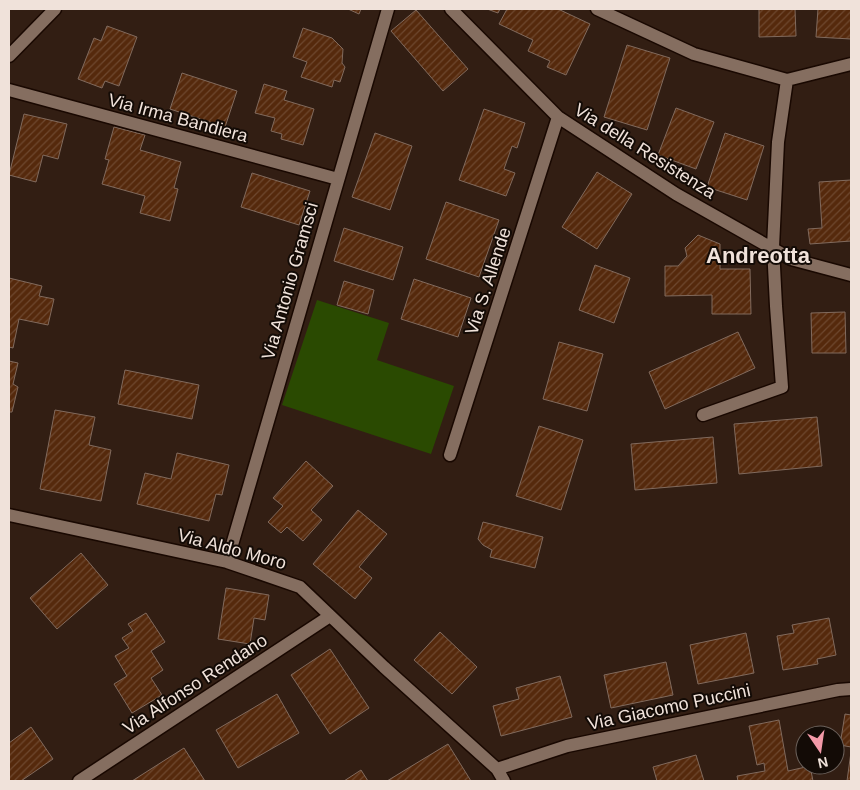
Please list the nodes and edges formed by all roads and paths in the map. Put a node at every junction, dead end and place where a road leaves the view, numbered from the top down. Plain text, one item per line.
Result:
1 (55, 9) edge
2 (388, 9) edge
3 (451, 9) edge
4 (597, 9) edge
5 (9, 56) edge
6 (851, 64) edge
7 (787, 80) junction
8 (9, 90) edge
9 (558, 117) junction
10 (338, 179) junction
11 (773, 247) junction
12 (851, 275) edge
13 (703, 415) dead end
14 (450, 455) dead end
15 (9, 515) edge
16 (226, 562) junction
17 (330, 616) junction
18 (851, 689) edge
19 (497, 769) junction
20 (79, 781) edge
21 (504, 781) edge

1 - 5 street
2 - 10 street, Via Antonio Gramsci
3 - 9 street, Via della Resistenza
4 - 7 street
6 - 7 street
7 - 11 street
8 - 10 street, Via Irma Bandiera
9 - 11 street, Via della Resistenza
9 - 14 street, Via S. Allende
10 - 16 street, Via Antonio Gramsci
11 - 12 street, Via della Resistenza
11 - 13 street
15 - 16 street, Via Aldo Moro
16 - 17 street, Via Aldo Moro
17 - 19 street, Via Aldo Moro
17 - 20 street, Via Alfonso Rendano
18 - 19 street, Via Giacomo Puccini
19 - 21 street, Via Aldo Moro

